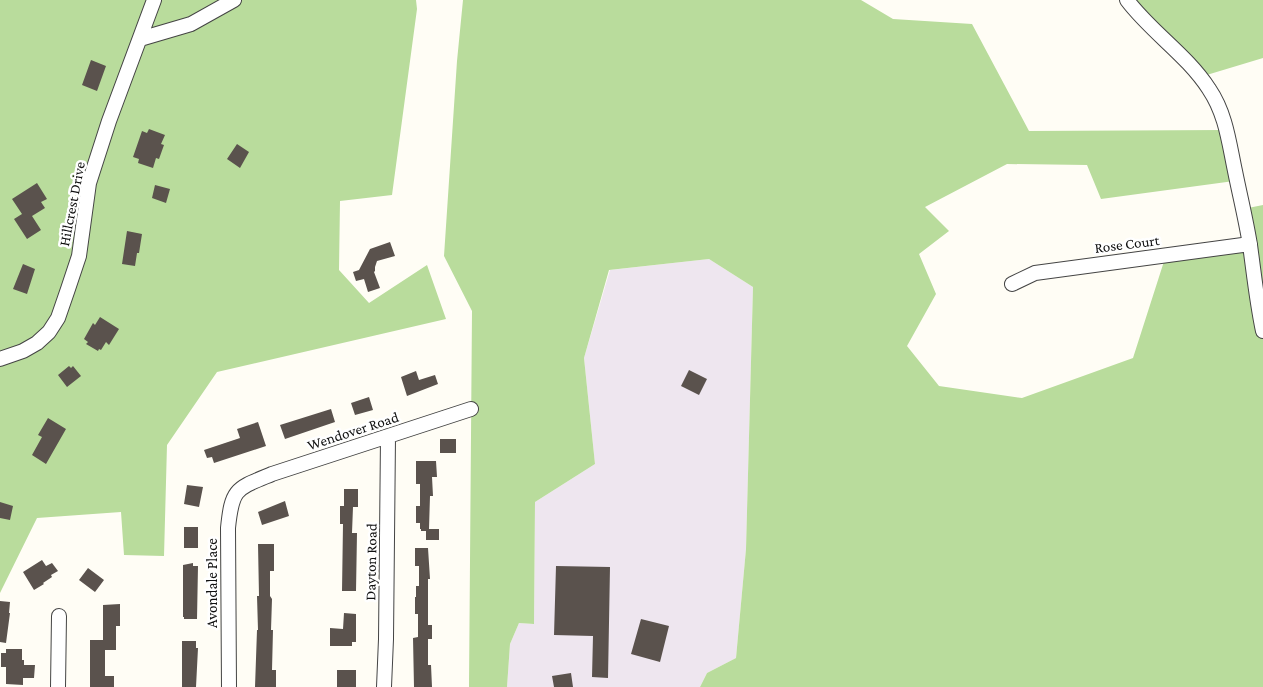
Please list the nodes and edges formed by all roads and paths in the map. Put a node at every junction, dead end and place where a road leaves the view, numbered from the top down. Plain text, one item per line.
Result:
1 (154, 0) edge
2 (234, 0) edge
3 (1127, 0) edge
4 (140, 39) junction
5 (1250, 244) junction
6 (1012, 284) dead end
7 (1263, 332) edge
8 (0, 359) edge
9 (471, 409) dead end
10 (388, 437) junction
11 (245, 485) joint
12 (59, 616) dead end
13 (58, 687) edge
14 (229, 687) edge
15 (384, 687) edge

1 - 4 street, Hillcrest Drive
2 - 4 street
3 - 5 street
4 - 8 street, Hillcrest Drive
5 - 6 street, Rose Court
5 - 7 street
9 - 10 street, Wendover Road
10 - 11 street, Wendover Road
10 - 15 street, Dayton Road
11 - 14 street, Avondale Place
12 - 13 street

